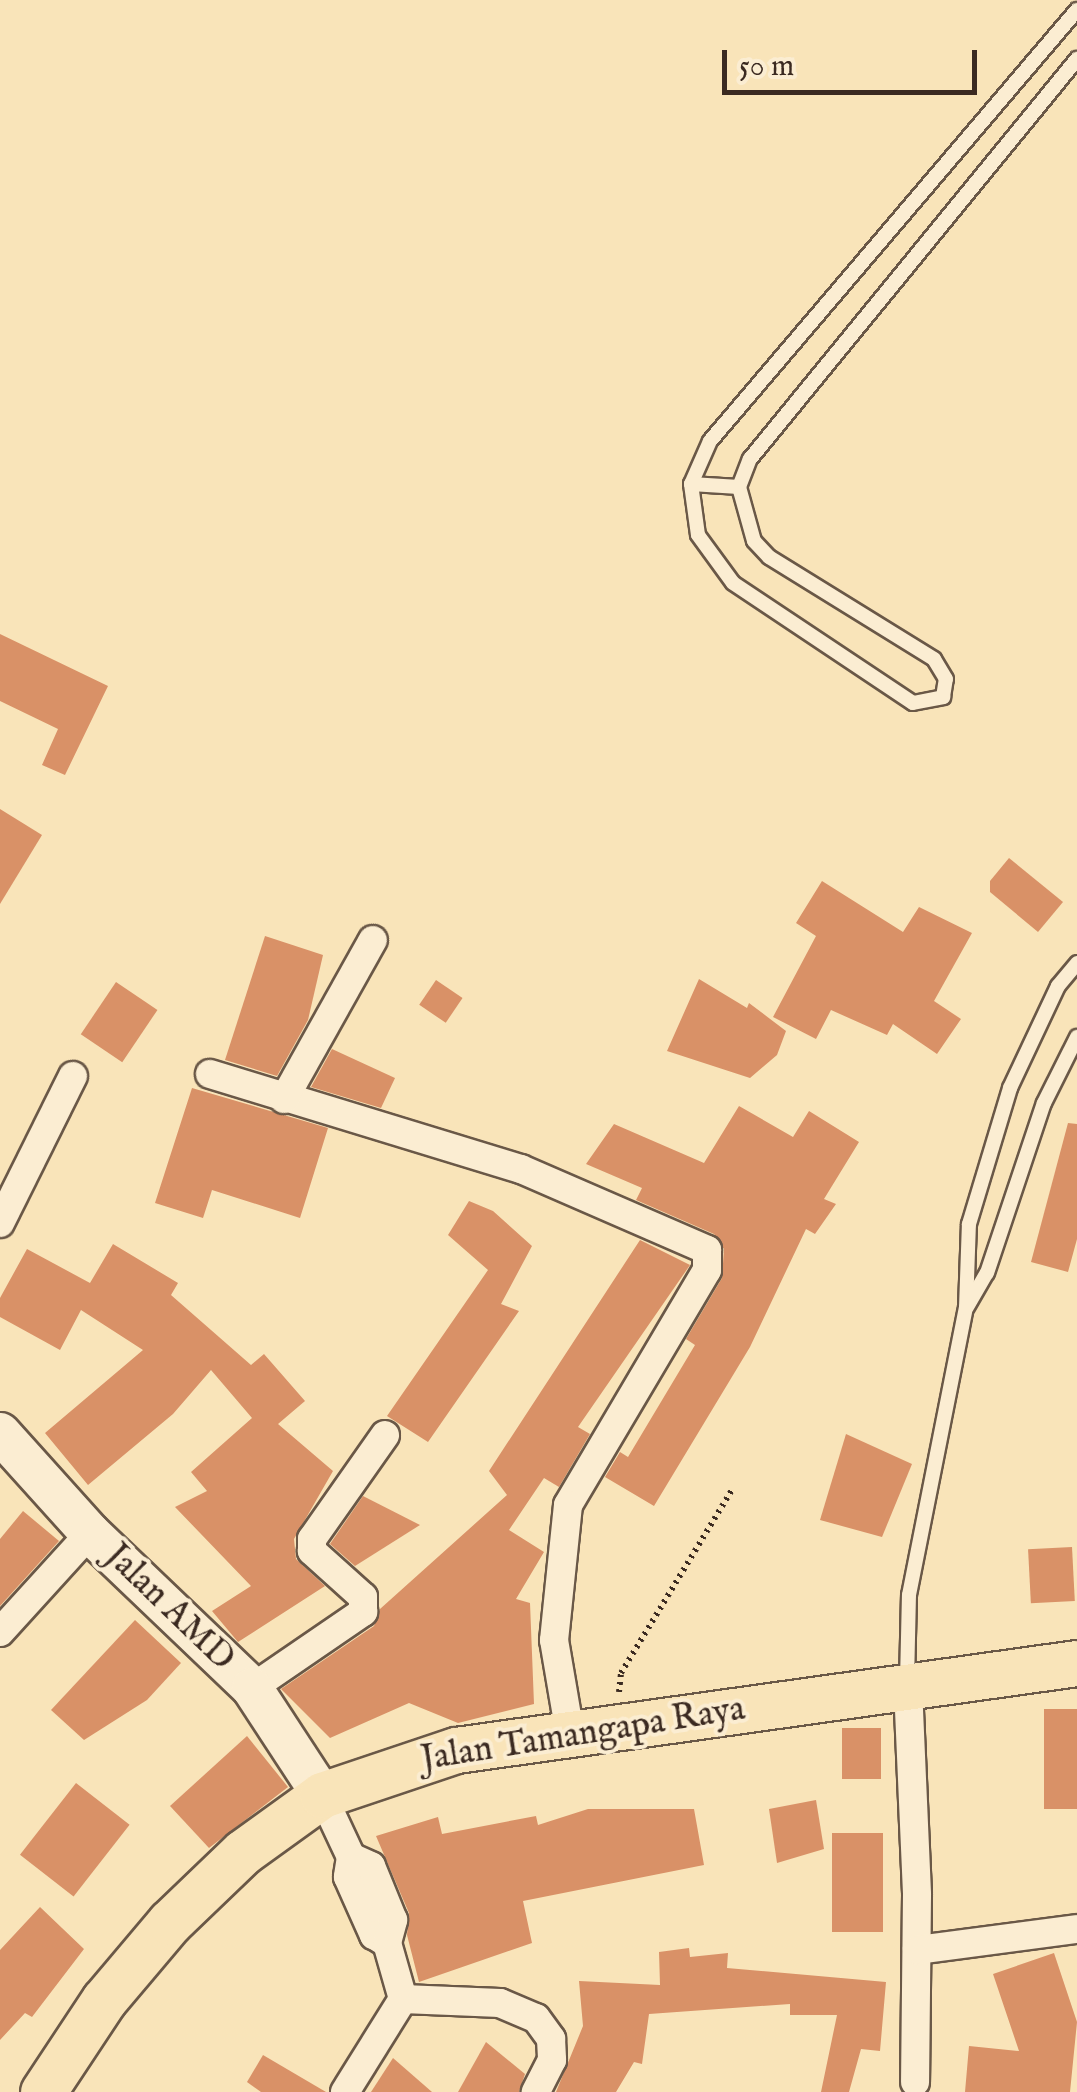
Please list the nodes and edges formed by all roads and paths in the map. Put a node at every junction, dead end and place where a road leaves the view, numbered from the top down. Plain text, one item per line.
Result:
1 (1077, 10) edge
2 (1077, 59) edge
3 (691, 484) junction
4 (740, 487) junction
5 (373, 940) dead end
6 (1077, 963) edge
7 (1077, 1037) edge
8 (210, 1074) dead end
9 (74, 1076) dead end
10 (284, 1100) junction
11 (0, 1222) edge
12 (966, 1308) junction
13 (0, 1433) edge
14 (384, 1435) dead end
15 (732, 1490) dead end
16 (90, 1533) junction
17 (0, 1632) edge
18 (1077, 1663) edge
19 (908, 1687) junction
20 (252, 1688) junction
21 (614, 1728) junction
22 (570, 1734) junction
23 (322, 1794) junction
24 (1077, 1929) edge
25 (917, 1950) junction
26 (403, 1999) junction
27 (915, 2082) dead end
28 (44, 2092) edge
29 (345, 2092) edge
30 (536, 2092) edge

1 - 3 lane
2 - 4 lane
3 - 4 lane
3 - 4 lane
5 - 10 street
6 - 12 lane
7 - 12 lane
8 - 10 street
9 - 11 street
10 - 22 street
12 - 19 lane
13 - 16 street, Jalan AMD
14 - 20 street
15 - 21 path
16 - 17 street
16 - 20 street, Jalan AMD
18 - 19 main road, Jalan Tamangapa Raya
19 - 21 main road, Jalan Tamangapa Raya
19 - 25 street
20 - 23 street, Jalan AMD
21 - 22 main road, Jalan Tamangapa Raya
22 - 23 main road, Jalan Tamangapa Raya
23 - 26 street
23 - 28 main road, Jalan Tamangapa Raya
24 - 25 street
25 - 27 street
26 - 29 street
26 - 30 street

